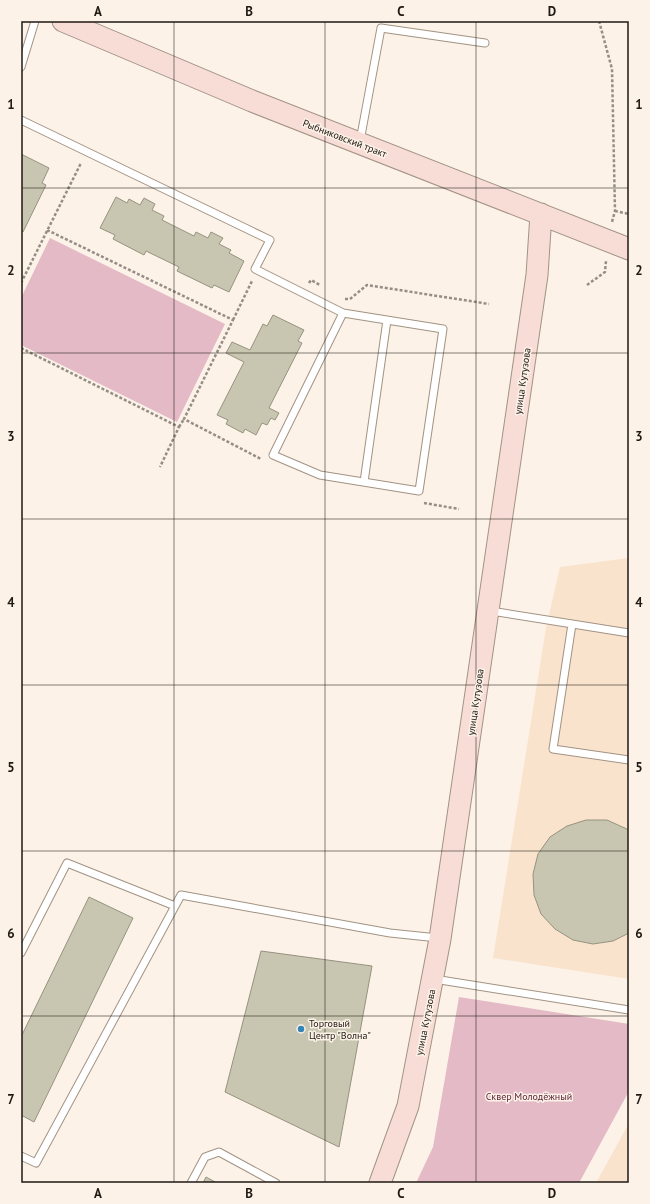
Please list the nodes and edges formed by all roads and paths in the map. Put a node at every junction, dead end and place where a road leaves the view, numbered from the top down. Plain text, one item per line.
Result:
1 (36, 21) edge
2 (63, 21) edge
3 (599, 21) edge
4 (485, 43) dead end
5 (21, 67) edge
6 (21, 120) edge
7 (360, 143) junction
8 (82, 160) dead end
9 (615, 210) junction
10 (541, 214) junction
11 (629, 214) edge
12 (47, 230) junction
13 (609, 241) junction
14 (629, 249) edge
15 (258, 270) junction
16 (253, 280) junction
17 (21, 283) edge
18 (259, 283) dead end
19 (587, 285) dead end
20 (324, 288) dead end
21 (303, 293) junction
22 (344, 299) dead end
23 (489, 304) dead end
24 (343, 313) junction
25 (233, 320) junction
26 (387, 320) junction
27 (21, 348) edge
28 (184, 419) junction
29 (179, 427) junction
30 (263, 451) dead end
31 (259, 458) junction
32 (266, 462) dead end
33 (160, 466) dead end
34 (364, 482) junction
35 (421, 503) dead end
36 (459, 509) dead end
37 (488, 610) junction
38 (572, 624) junction
39 (629, 633) edge
40 (629, 760) edge
41 (175, 906) junction
42 (440, 939) junction
43 (21, 953) edge
44 (433, 979) junction
45 (629, 1010) edge
46 (21, 1156) edge
47 (191, 1183) edge
48 (276, 1183) edge
49 (380, 1183) edge

1 - 5 lane
2 - 7 street, Рыбниковский тракт
3 - 9 path
4 - 7 lane
6 - 15 lane
7 - 10 street, Рыбниковский тракт
8 - 12 path
9 - 11 path
9 - 13 path
10 - 13 street, Рыбниковский тракт
10 - 37 street, улица Кутузова
12 - 17 path
12 - 25 path
13 - 14 street, Рыбниковский тракт
13 - 19 path
15 - 16 path
15 - 21 lane
16 - 18 path
16 - 25 path
20 - 21 path
21 - 24 lane
22 - 23 path
24 - 26 lane
24 - 34 lane
25 - 28 path
26 - 34 lane
26 - 34 lane
27 - 29 path
28 - 29 path
28 - 31 path
29 - 33 path
30 - 31 path
31 - 32 path
35 - 36 path
37 - 38 lane
37 - 42 street, улица Кутузова
38 - 39 lane
38 - 40 lane
41 - 42 lane
41 - 43 lane
41 - 46 lane
42 - 44 street, улица Кутузова
44 - 45 lane
44 - 49 street, улица Кутузова
47 - 48 lane

